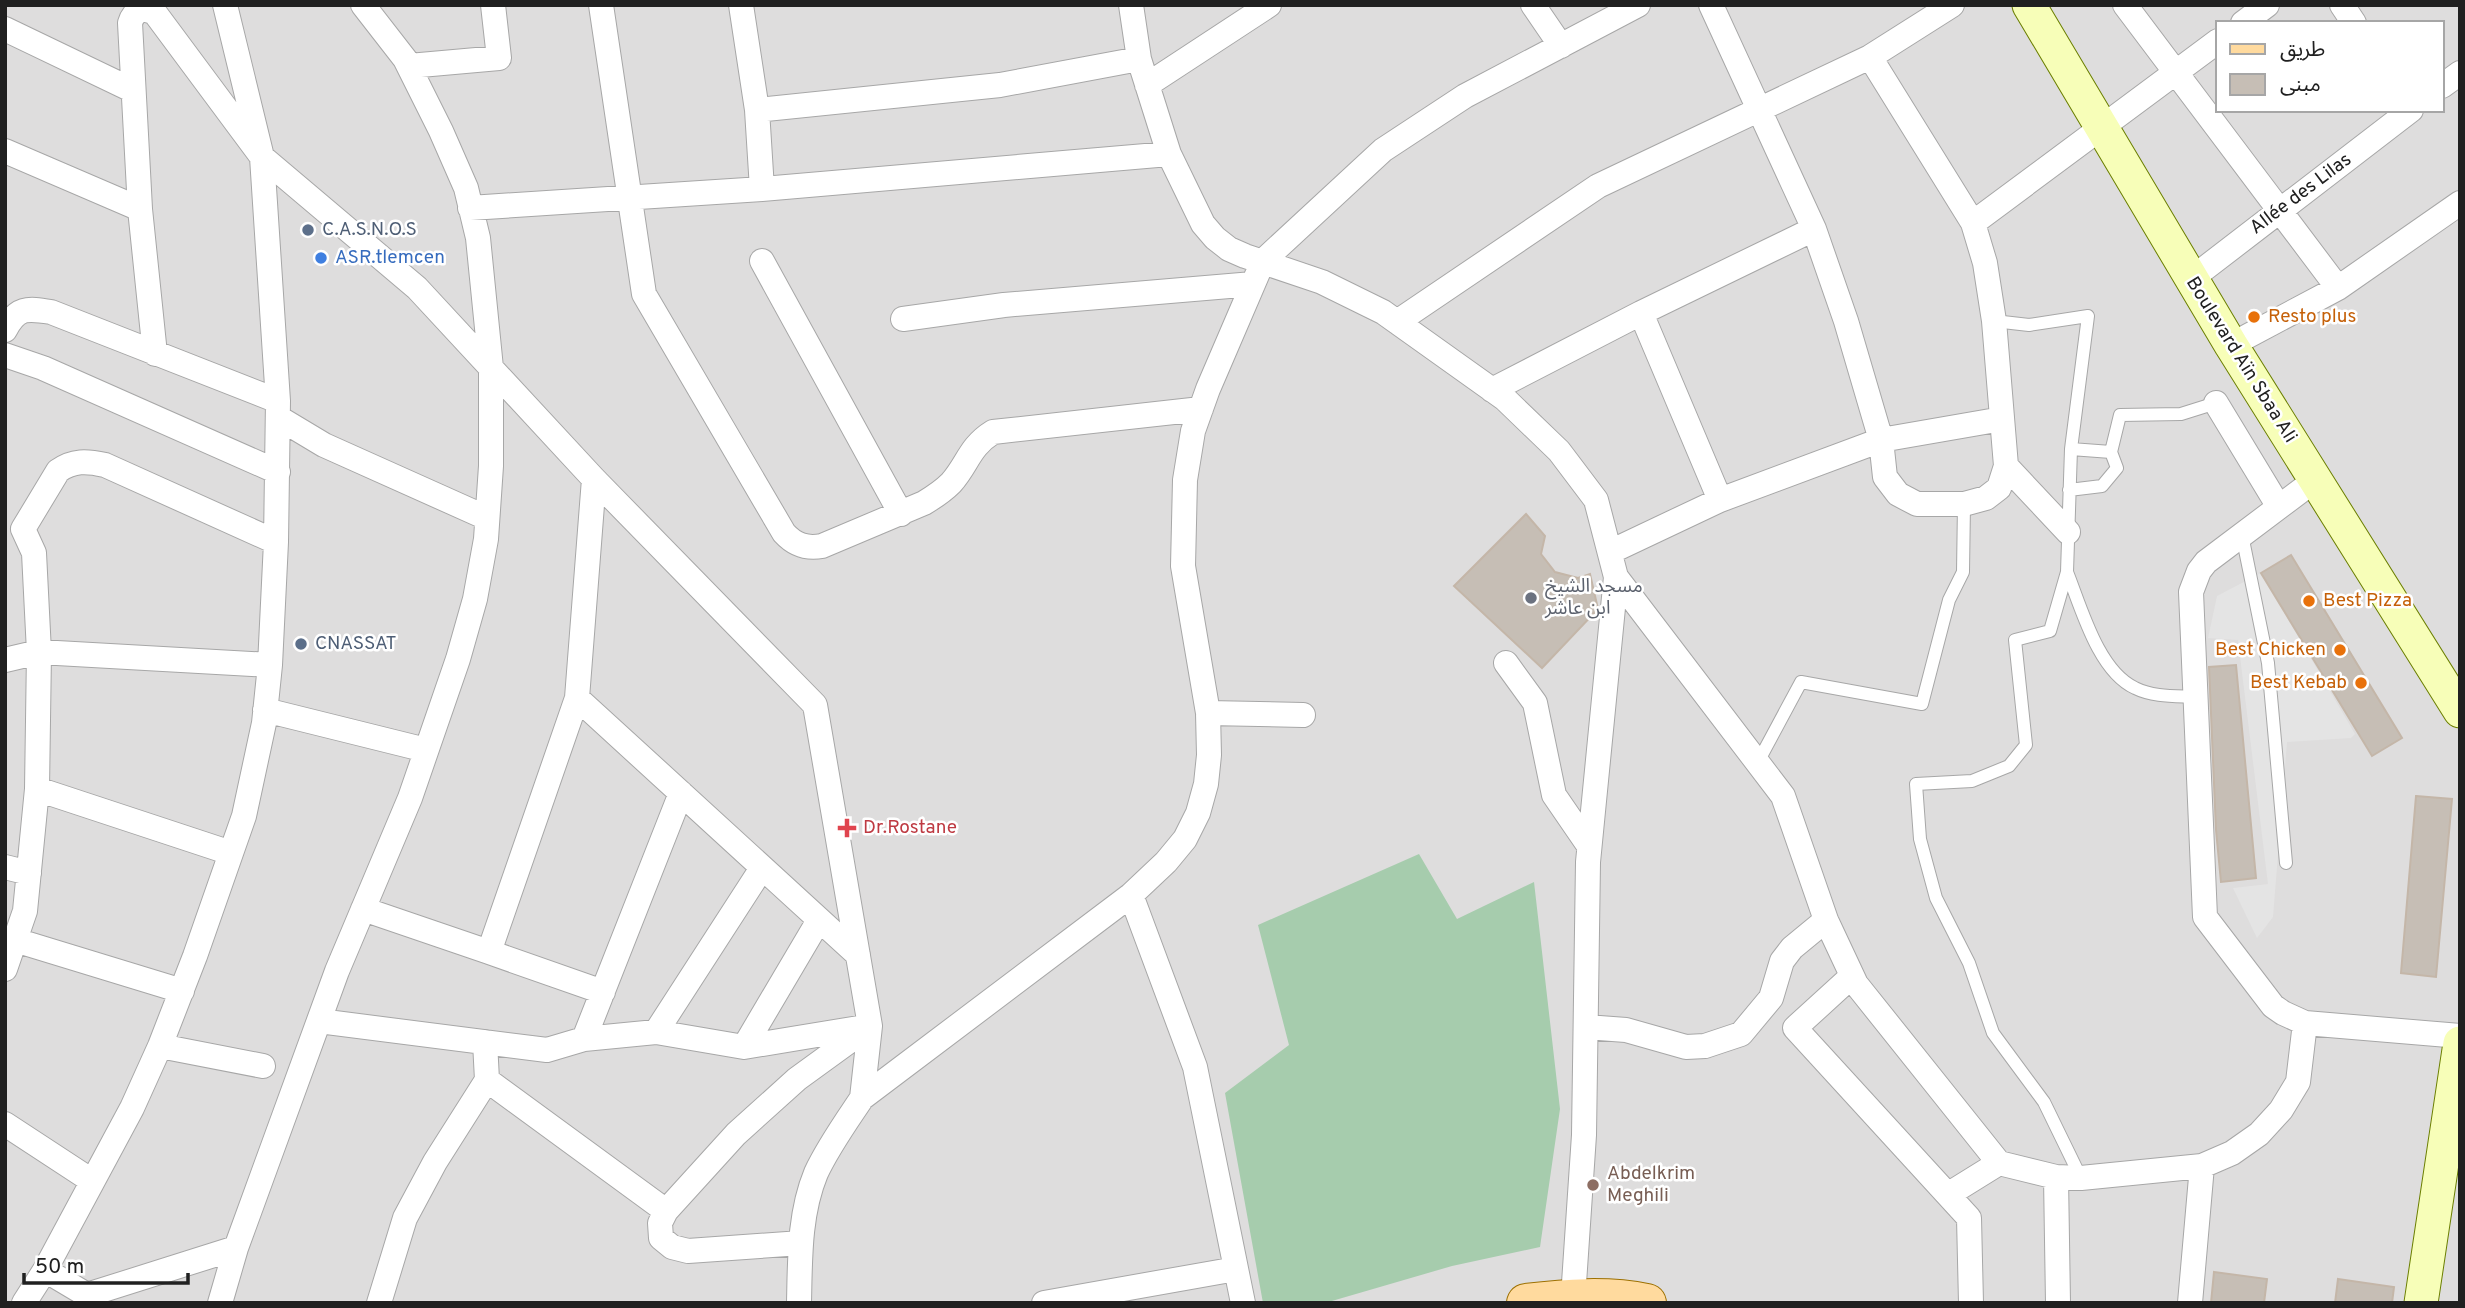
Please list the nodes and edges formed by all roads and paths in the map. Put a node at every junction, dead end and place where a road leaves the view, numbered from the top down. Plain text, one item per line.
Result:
1 (225, 5) edge
2 (363, 5) edge
3 (493, 5) edge
4 (601, 5) edge
5 (741, 5) edge
6 (1132, 5) edge
7 (1269, 5) edge
8 (1534, 5) edge
9 (1638, 5) edge
10 (1711, 5) edge
11 (1952, 5) edge
12 (2029, 5) edge
13 (2125, 5) edge
14 (2267, 5) edge
15 (2342, 5) edge
16 (2247, 21) edge
17 (2353, 21) edge
18 (5, 29) edge
19 (2216, 42) edge
20 (1561, 46) junction
21 (1870, 57) junction
22 (1139, 59) junction
23 (409, 66) junction
24 (2174, 73) junction
25 (2460, 73) edge
26 (1147, 85) junction
27 (2444, 85) edge
28 (132, 90) junction
29 (1759, 108) junction
30 (757, 110) junction
31 (2408, 112) edge
32 (2102, 129) junction
33 (5, 151) edge
34 (1169, 154) junction
35 (262, 158) junction
36 (762, 189) junction
37 (631, 198) junction
38 (2460, 202) edge
39 (470, 208) junction
40 (140, 209) junction
41 (2280, 210) junction
42 (1973, 223) junction
43 (1814, 229) junction
44 (762, 261) dead end
45 (1263, 261) junction
46 (2191, 279) junction
47 (1253, 284) junction
48 (2338, 288) junction
49 (1641, 313) junction
50 (903, 319) dead end
51 (1994, 321) junction
52 (1397, 322) junction
53 (5, 330) edge
54 (2231, 345) junction
55 (155, 354) junction
56 (5, 355) edge
57 (491, 369) junction
58 (1492, 390) junction
59 (2216, 403) joint
60 (1201, 409) junction
61 (279, 410) junction
62 (2002, 419) junction
63 (1881, 440) junction
64 (2071, 449) junction
65 (2111, 452) junction
66 (2006, 466) junction
67 (278, 471) junction
68 (594, 479) junction
69 (2315, 480) junction
70 (2069, 490) junction
71 (1720, 500) junction
72 (1964, 504) junction
73 (2278, 507) junction
74 (901, 514) junction
75 (487, 518) junction
76 (14, 521) edge
77 (2068, 532) junction
78 (2242, 535) junction
79 (276, 542) junction
80 (1610, 552) junction
81 (2067, 572) junction
82 (1616, 577) junction
83 (38, 652) junction
84 (5, 660) edge
85 (1506, 663) dead end
86 (270, 665) junction
87 (2194, 697) junction
88 (576, 698) junction
89 (265, 710) junction
90 (2460, 711) edge
91 (1208, 713) junction
92 (1303, 715) dead end
93 (426, 750) junction
94 (1758, 762) junction
95 (37, 789) junction
96 (681, 793) junction
97 (1589, 846) junction
98 (231, 853) junction
99 (2286, 863) dead end
100 (762, 867) junction
101 (17, 870) edge
102 (1131, 895) junction
103 (363, 909) junction
104 (819, 920) junction
105 (1826, 920) junction
106 (15, 940) junction
107 (489, 952) junction
108 (858, 955) junction
109 (5, 970) edge
110 (1852, 976) junction
111 (182, 991) junction
112 (603, 992) junction
113 (319, 1021) junction
114 (2305, 1023) junction
115 (870, 1026) junction
116 (1586, 1027) junction
117 (656, 1032) junction
118 (2460, 1035) edge
119 (584, 1040) junction
120 (485, 1042) junction
121 (2460, 1043) edge
122 (160, 1046) junction
123 (744, 1047) junction
124 (263, 1066) dead end
125 (486, 1080) junction
126 (862, 1098) junction
127 (5, 1124) edge
128 (1999, 1163) junction
129 (2202, 1166) junction
130 (2056, 1177) junction
131 (2081, 1178) junction
132 (92, 1181) junction
133 (1949, 1194) junction
134 (666, 1211) junction
135 (801, 1243) junction
136 (236, 1248) junction
137 (1236, 1269) junction
138 (45, 1270) junction
139 (19, 1300) edge
140 (1553, 1301) edge
141 (220, 1303) edge
142 (379, 1303) edge
143 (799, 1303) edge
144 (1044, 1303) edge
145 (1243, 1303) edge
146 (1647, 1303) edge
147 (1971, 1303) edge
148 (2058, 1303) edge
149 (2190, 1303) edge
150 (2421, 1303) edge

1 - 35 street
2 - 23 street
3 - 23 street
4 - 37 street
5 - 30 street
6 - 22 street
7 - 26 street
8 - 20 street
9 - 20 street
10 - 29 street
11 - 21 street
12 - 32 main road, Boulevard Aïn Sbaa Ali
13 - 24 street
14 - 16 street
15 - 17 street
18 - 28 street
19 - 24 street
20 - 45 street
21 - 29 street
21 - 42 street
22 - 26 street
22 - 30 street
23 - 39 street
24 - 32 street
24 - 41 street
25 - 27 street
26 - 34 street
28 - 35 street
28 - 40 street
29 - 43 street
29 - 52 street
30 - 36 street
31 - 41 street, Allée des Lilas
32 - 42 street
32 - 46 main road, Boulevard Aïn Sbaa Ali
33 - 40 street
34 - 36 street
34 - 45 street
35 - 57 street
35 - 61 street
36 - 37 street
37 - 39 street
37 - 74 street
38 - 48 street
39 - 57 street
40 - 55 street
41 - 46 street, Allée des Lilas
41 - 48 street
42 - 51 street
43 - 49 street
43 - 63 street
44 - 74 street
45 - 47 street
45 - 52 street
46 - 54 main road, Boulevard Aïn Sbaa Ali
47 - 50 street
47 - 60 street
48 - 54 street
49 - 58 street
49 - 71 street
51 - 62 street
51 - 64 lane
52 - 58 street
53 - 55 street
54 - 69 main road, Boulevard Aïn Sbaa Ali
55 - 61 street
56 - 67 street
57 - 68 street
57 - 75 street
58 - 80 street
59 - 65 lane
59 - 73 street
60 - 74 street
60 - 91 street
61 - 67 street
61 - 75 street
62 - 63 street
62 - 66 street
63 - 71 street
63 - 72 street
64 - 65 lane
64 - 70 lane
65 - 70 lane
66 - 72 street
66 - 77 street
67 - 79 street
68 - 88 street
68 - 108 street
69 - 73 street
69 - 90 main road, Boulevard Aïn Sbaa Ali
70 - 77 lane
71 - 80 street
72 - 94 lane
73 - 78 street
75 - 93 street
76 - 79 street
76 - 83 street
77 - 81 lane
78 - 87 street
78 - 99 lane
79 - 86 street
80 - 82 street
81 - 87 lane
81 - 131 lane
82 - 94 street
82 - 97 street
83 - 84 street
83 - 86 street
83 - 95 street
85 - 97 street
86 - 89 street
87 - 114 street
88 - 96 street
88 - 107 street
89 - 93 street
89 - 98 street
91 - 92 street
91 - 102 street
93 - 103 street
94 - 105 street
95 - 98 street
95 - 101 street
96 - 100 street
96 - 112 street
97 - 116 street
98 - 111 street
100 - 104 street
100 - 117 street
101 - 106 street
102 - 126 street
102 - 137 street
103 - 107 street
103 - 113 street
104 - 108 street
104 - 123 street
105 - 110 street
105 - 116 street
106 - 109 street
106 - 111 street
107 - 112 street
108 - 115 street
110 - 128 street
110 - 133 street
111 - 122 street
112 - 119 street
113 - 120 street
113 - 136 street
114 - 118 street
114 - 129 street
115 - 123 street
115 - 126 street
115 - 134 street
116 - 140 street
117 - 119 street
117 - 123 street
119 - 120 street
120 - 125 street
121 - 150 main road
122 - 124 street
122 - 132 street
125 - 134 street
125 - 142 street
126 - 135 street
127 - 132 street
128 - 130 street
128 - 133 street
129 - 131 street
129 - 149 street
130 - 131 street
130 - 148 street
132 - 138 street
133 - 147 street
134 - 135 street
135 - 143 street
136 - 138 street
136 - 141 street
137 - 144 street
137 - 145 street
138 - 139 street
140 - 146 main road

